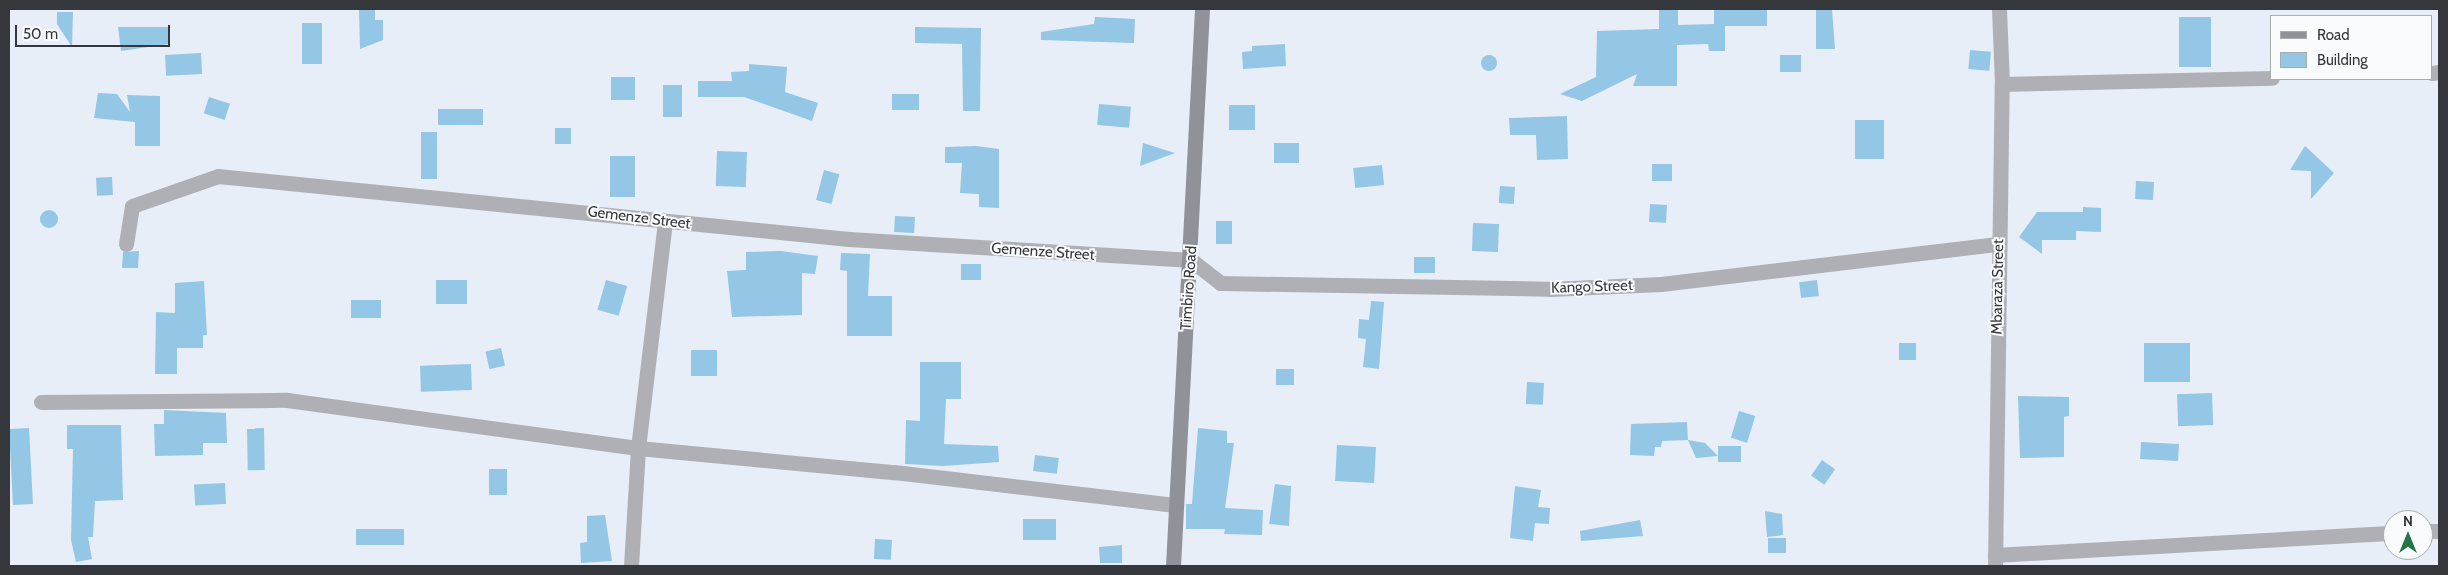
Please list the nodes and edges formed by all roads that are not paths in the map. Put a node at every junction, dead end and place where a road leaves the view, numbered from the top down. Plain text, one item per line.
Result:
1 (1202, 9) edge
2 (1999, 9) edge
3 (2270, 78) edge
4 (2002, 84) junction
5 (665, 222) junction
6 (126, 244) dead end
7 (1998, 244) junction
8 (1191, 260) junction
9 (40, 402) dead end
10 (638, 448) junction
11 (1175, 505) junction
12 (2383, 534) edge
13 (1995, 560) edge
14 (631, 566) edge
15 (1172, 566) edge

1 - 8 main road, Timbiro Road
2 - 4 street, Mbaraza Street
3 - 4 street
4 - 7 street, Mbaraza Street
5 - 6 street, Gemenze Street
5 - 8 street, Gemenze Street
5 - 10 street
7 - 8 street, Kango Street
7 - 13 street, Mbaraza Street
8 - 11 main road, Timbiro Road
9 - 10 street
10 - 11 street
10 - 14 street
11 - 15 main road, Timbiro Road
12 - 13 street

